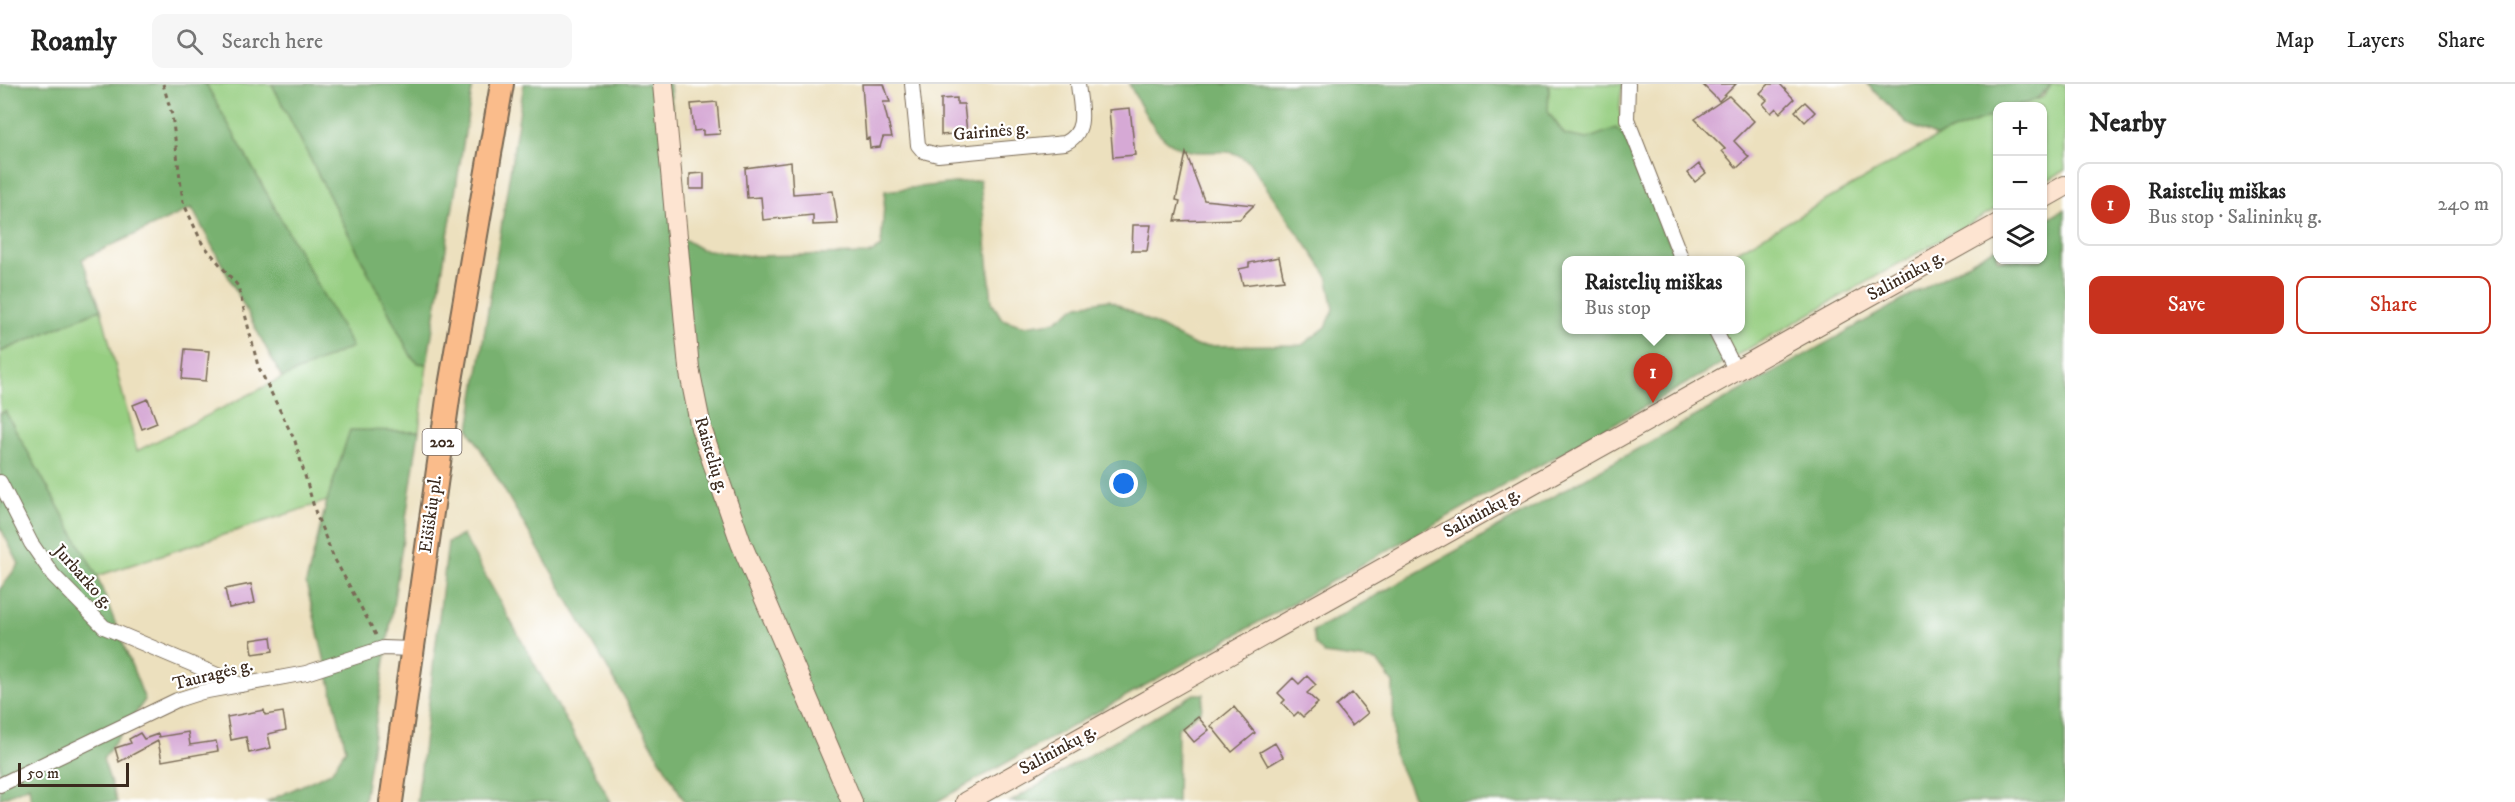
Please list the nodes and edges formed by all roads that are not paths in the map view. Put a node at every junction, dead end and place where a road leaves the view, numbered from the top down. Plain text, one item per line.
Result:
1 (502, 84) edge
2 (663, 84) edge
3 (912, 84) edge
4 (1078, 84) edge
5 (1628, 84) edge
6 (2065, 186) edge
7 (2047, 197) edge
8 (1993, 227) edge
9 (1680, 256) edge
10 (1717, 334) edge
11 (1736, 371) junction
12 (0, 482) edge
13 (412, 649) junction
14 (241, 685) junction
15 (0, 785) edge
16 (391, 802) edge
17 (852, 802) edge
18 (966, 802) edge

1 - 13 main road, Eišiškių pl. / 202
2 - 17 main road, Raistelių g.
3 - 4 street, Gairinės g.
5 - 9 street
6 - 7 main road
8 - 11 main road, Salininkų g.
10 - 11 street
11 - 18 main road, Salininkų g.
12 - 14 street, Jurbarko g.
13 - 14 street, Tauragės g.
13 - 16 main road, Eišiškių pl. / 202
14 - 15 street, Tauragės g.

